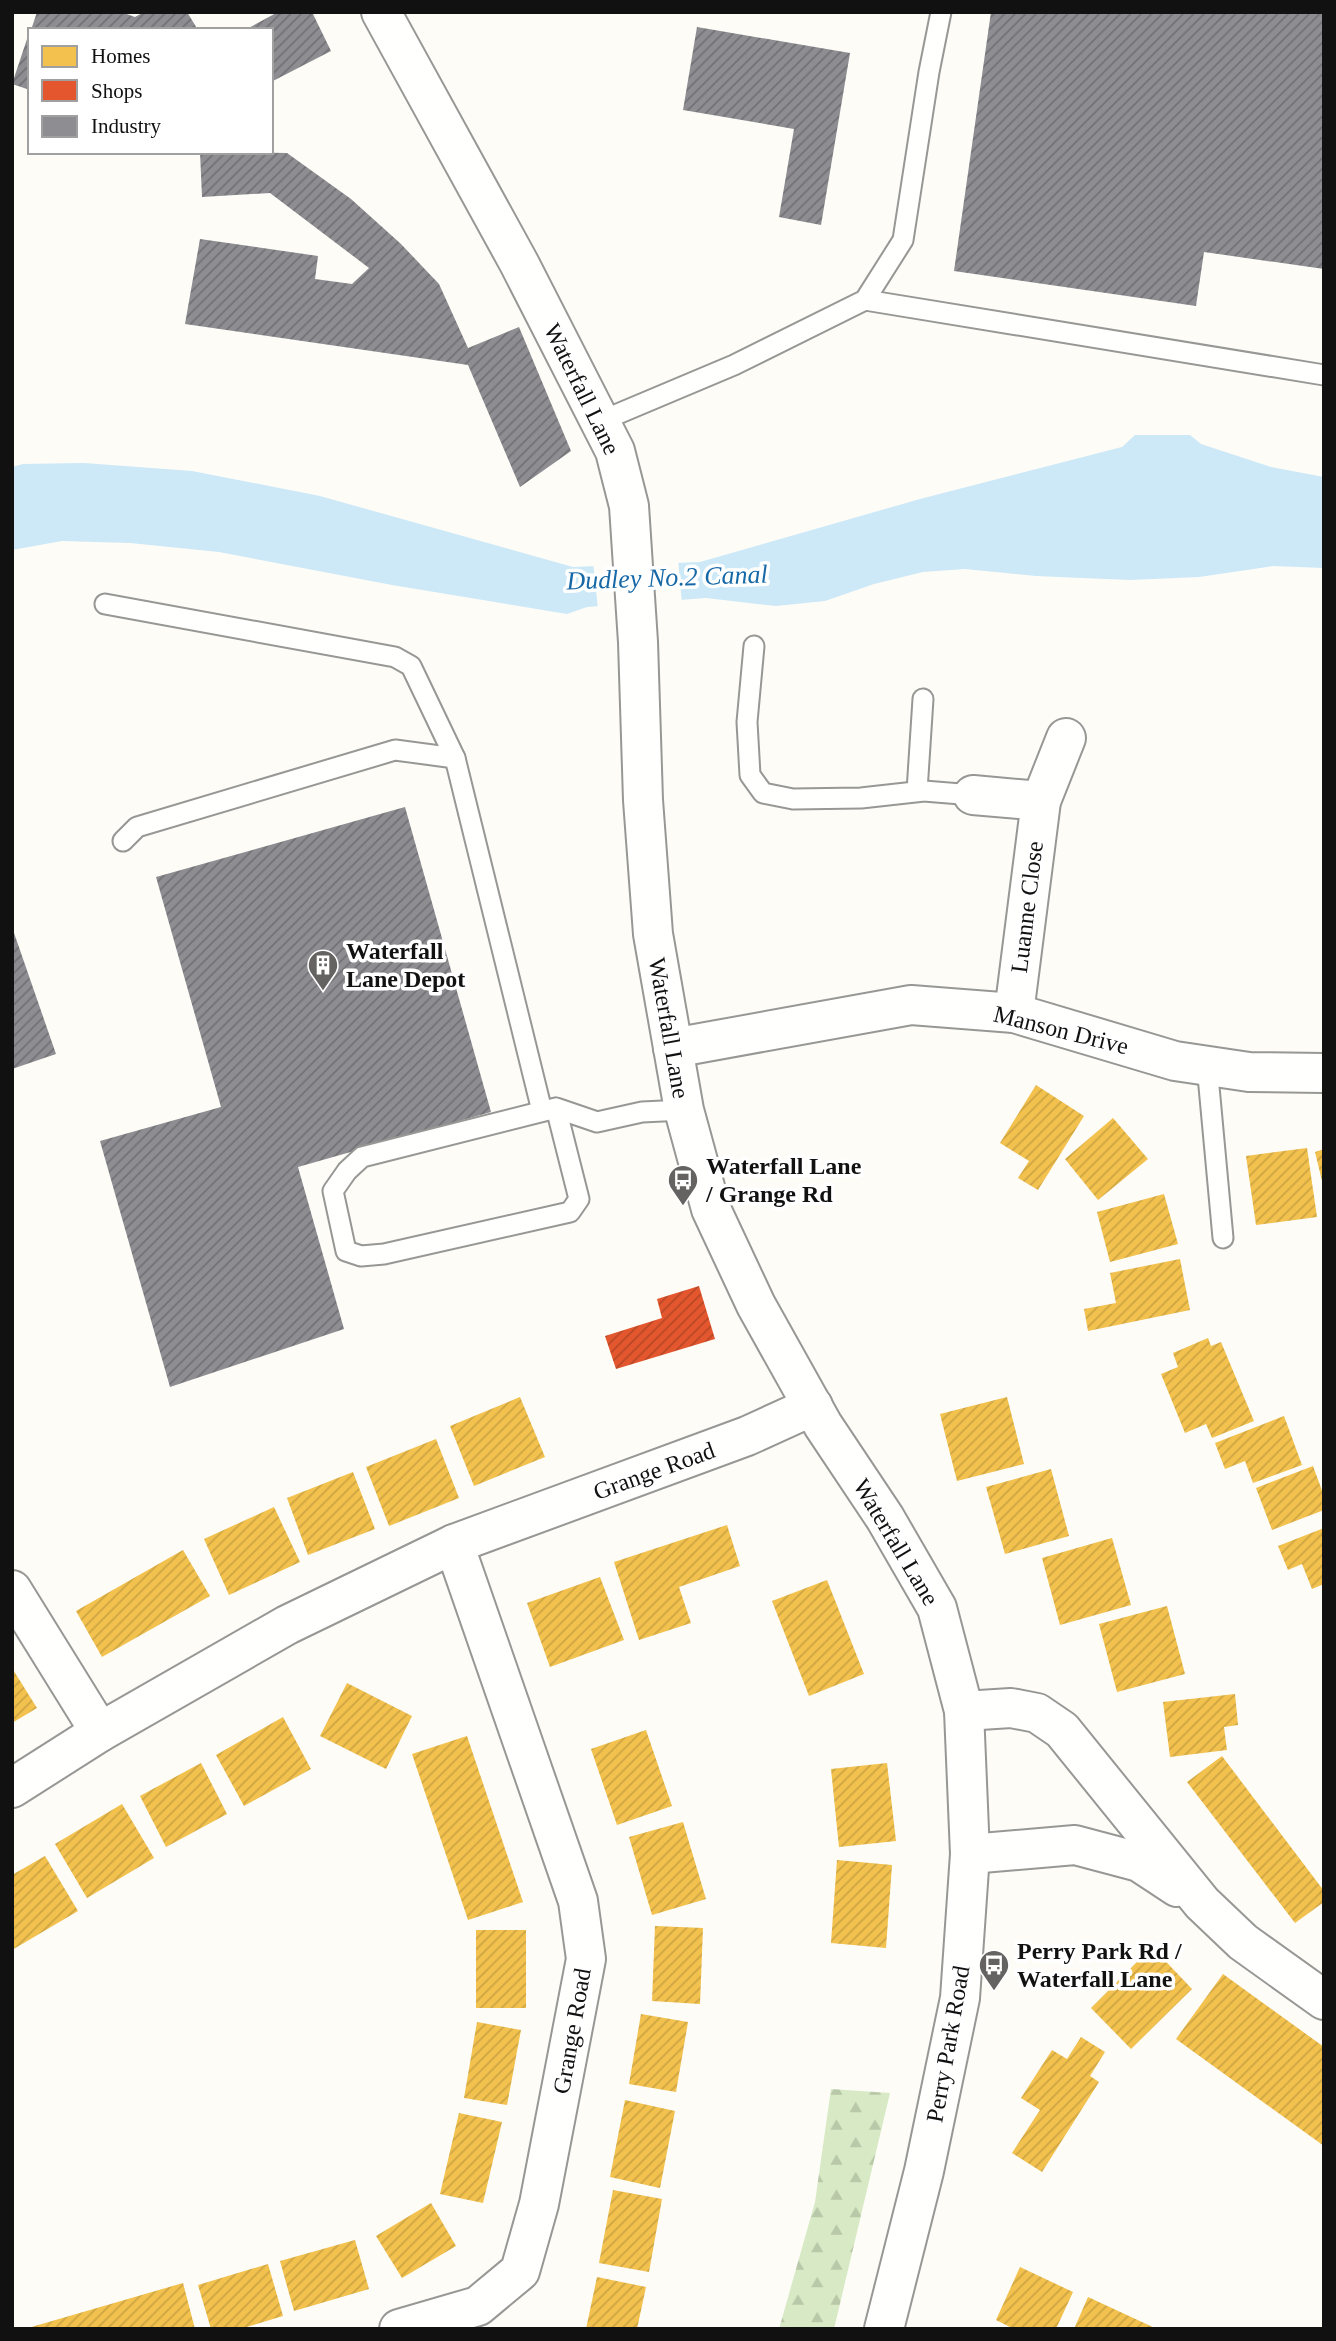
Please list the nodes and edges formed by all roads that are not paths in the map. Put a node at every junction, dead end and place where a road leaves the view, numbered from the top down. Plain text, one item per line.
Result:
1 (381, 12) edge
2 (941, 12) edge
3 (865, 300) junction
4 (1324, 375) edge
5 (601, 421) junction
6 (105, 604) dead end
7 (754, 646) dead end
8 (923, 699) dead end
9 (1066, 738) dead end
10 (455, 758) junction
11 (918, 791) junction
12 (973, 795) joint
13 (1041, 801) junction
14 (123, 841) dead end
15 (1014, 1013) junction
16 (673, 1048) junction
17 (1207, 1066) junction
18 (1324, 1073) edge
19 (549, 1109) junction
20 (684, 1110) junction
21 (1223, 1238) dead end
22 (813, 1406) junction
23 (454, 1544) junction
24 (12, 1590) edge
25 (964, 1712) junction
26 (100, 1732) junction
27 (12, 1788) edge
28 (970, 1854) junction
29 (1202, 1903) junction
30 (1324, 2000) edge
31 (399, 2329) edge
32 (884, 2329) edge

1 - 5 street, Waterfall Lane
2 - 3 lane
3 - 4 lane
3 - 5 lane
5 - 16 street, Waterfall Lane
6 - 10 lane
7 - 11 lane
8 - 11 lane
9 - 13 street, Luanne Close
10 - 14 lane
10 - 19 lane
11 - 12 lane
12 - 13 street
13 - 15 street, Luanne Close
15 - 16 street, Manson Drive
15 - 17 street, Manson Drive
16 - 20 street, Waterfall Lane
17 - 18 street, Manson Drive
17 - 21 lane
19 - 19 lane
19 - 20 lane
20 - 22 street, Waterfall Lane
22 - 23 street, Grange Road
22 - 25 street, Waterfall Lane
23 - 26 street, Grange Road
23 - 31 street, Grange Road
24 - 26 street
25 - 28 street, Perry Park Road
25 - 29 street
26 - 27 street, Grange Road
28 - 29 street
28 - 32 street, Perry Park Road
29 - 30 street

